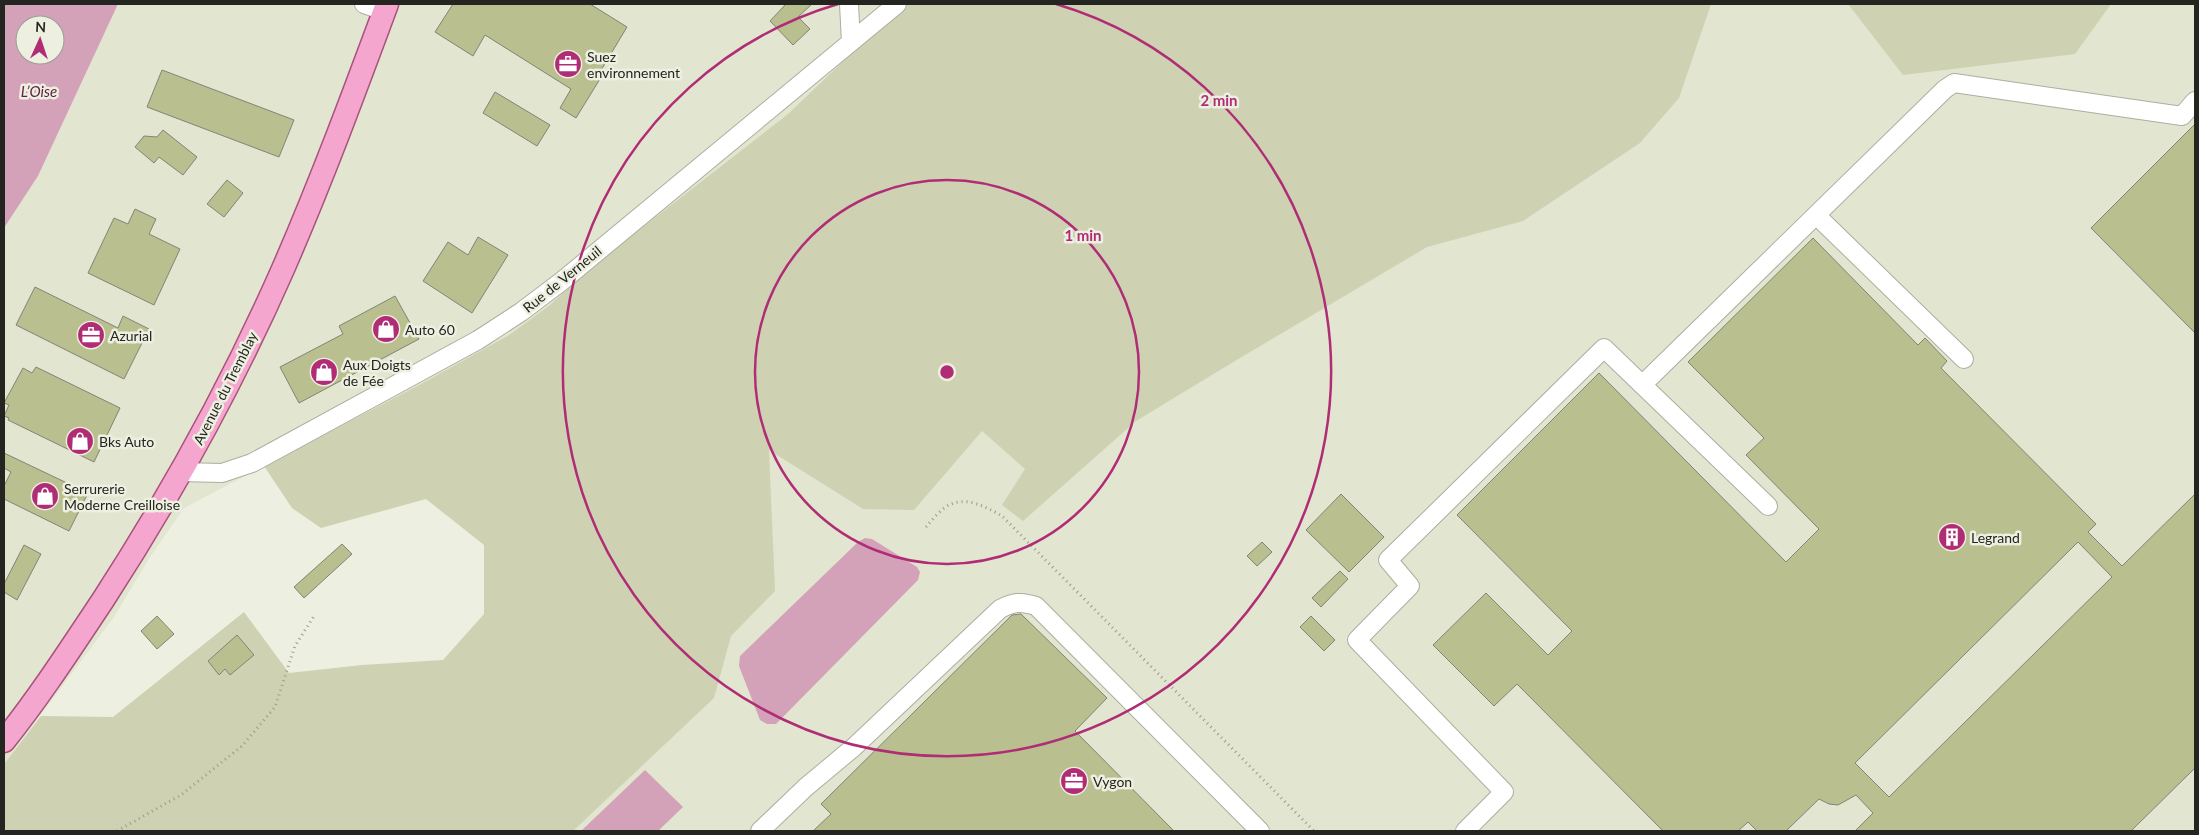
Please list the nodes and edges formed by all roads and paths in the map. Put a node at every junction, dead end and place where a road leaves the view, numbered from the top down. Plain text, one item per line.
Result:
1 (849, 4) edge
2 (898, 4) edge
3 (378, 6) edge
4 (851, 42) junction
5 (2195, 102) edge
6 (1816, 215) junction
7 (1964, 359) dead end
8 (1642, 385) junction
9 (181, 472) junction
10 (1768, 506) dead end
11 (926, 527) dead end
12 (314, 616) dead end
13 (4, 741) edge
14 (117, 831) edge
15 (760, 831) edge
16 (1260, 831) edge
17 (1314, 831) edge
18 (1465, 831) edge

1 - 4 street
2 - 4 street, Rue de Verneuil
3 - 9 main road, Avenue du Tremblay
4 - 9 street, Rue de Verneuil
5 - 6 street
6 - 7 street
6 - 8 street
8 - 10 street
8 - 18 street
9 - 13 main road, Avenue du Tremblay
11 - 17 path
12 - 14 path
15 - 16 street

